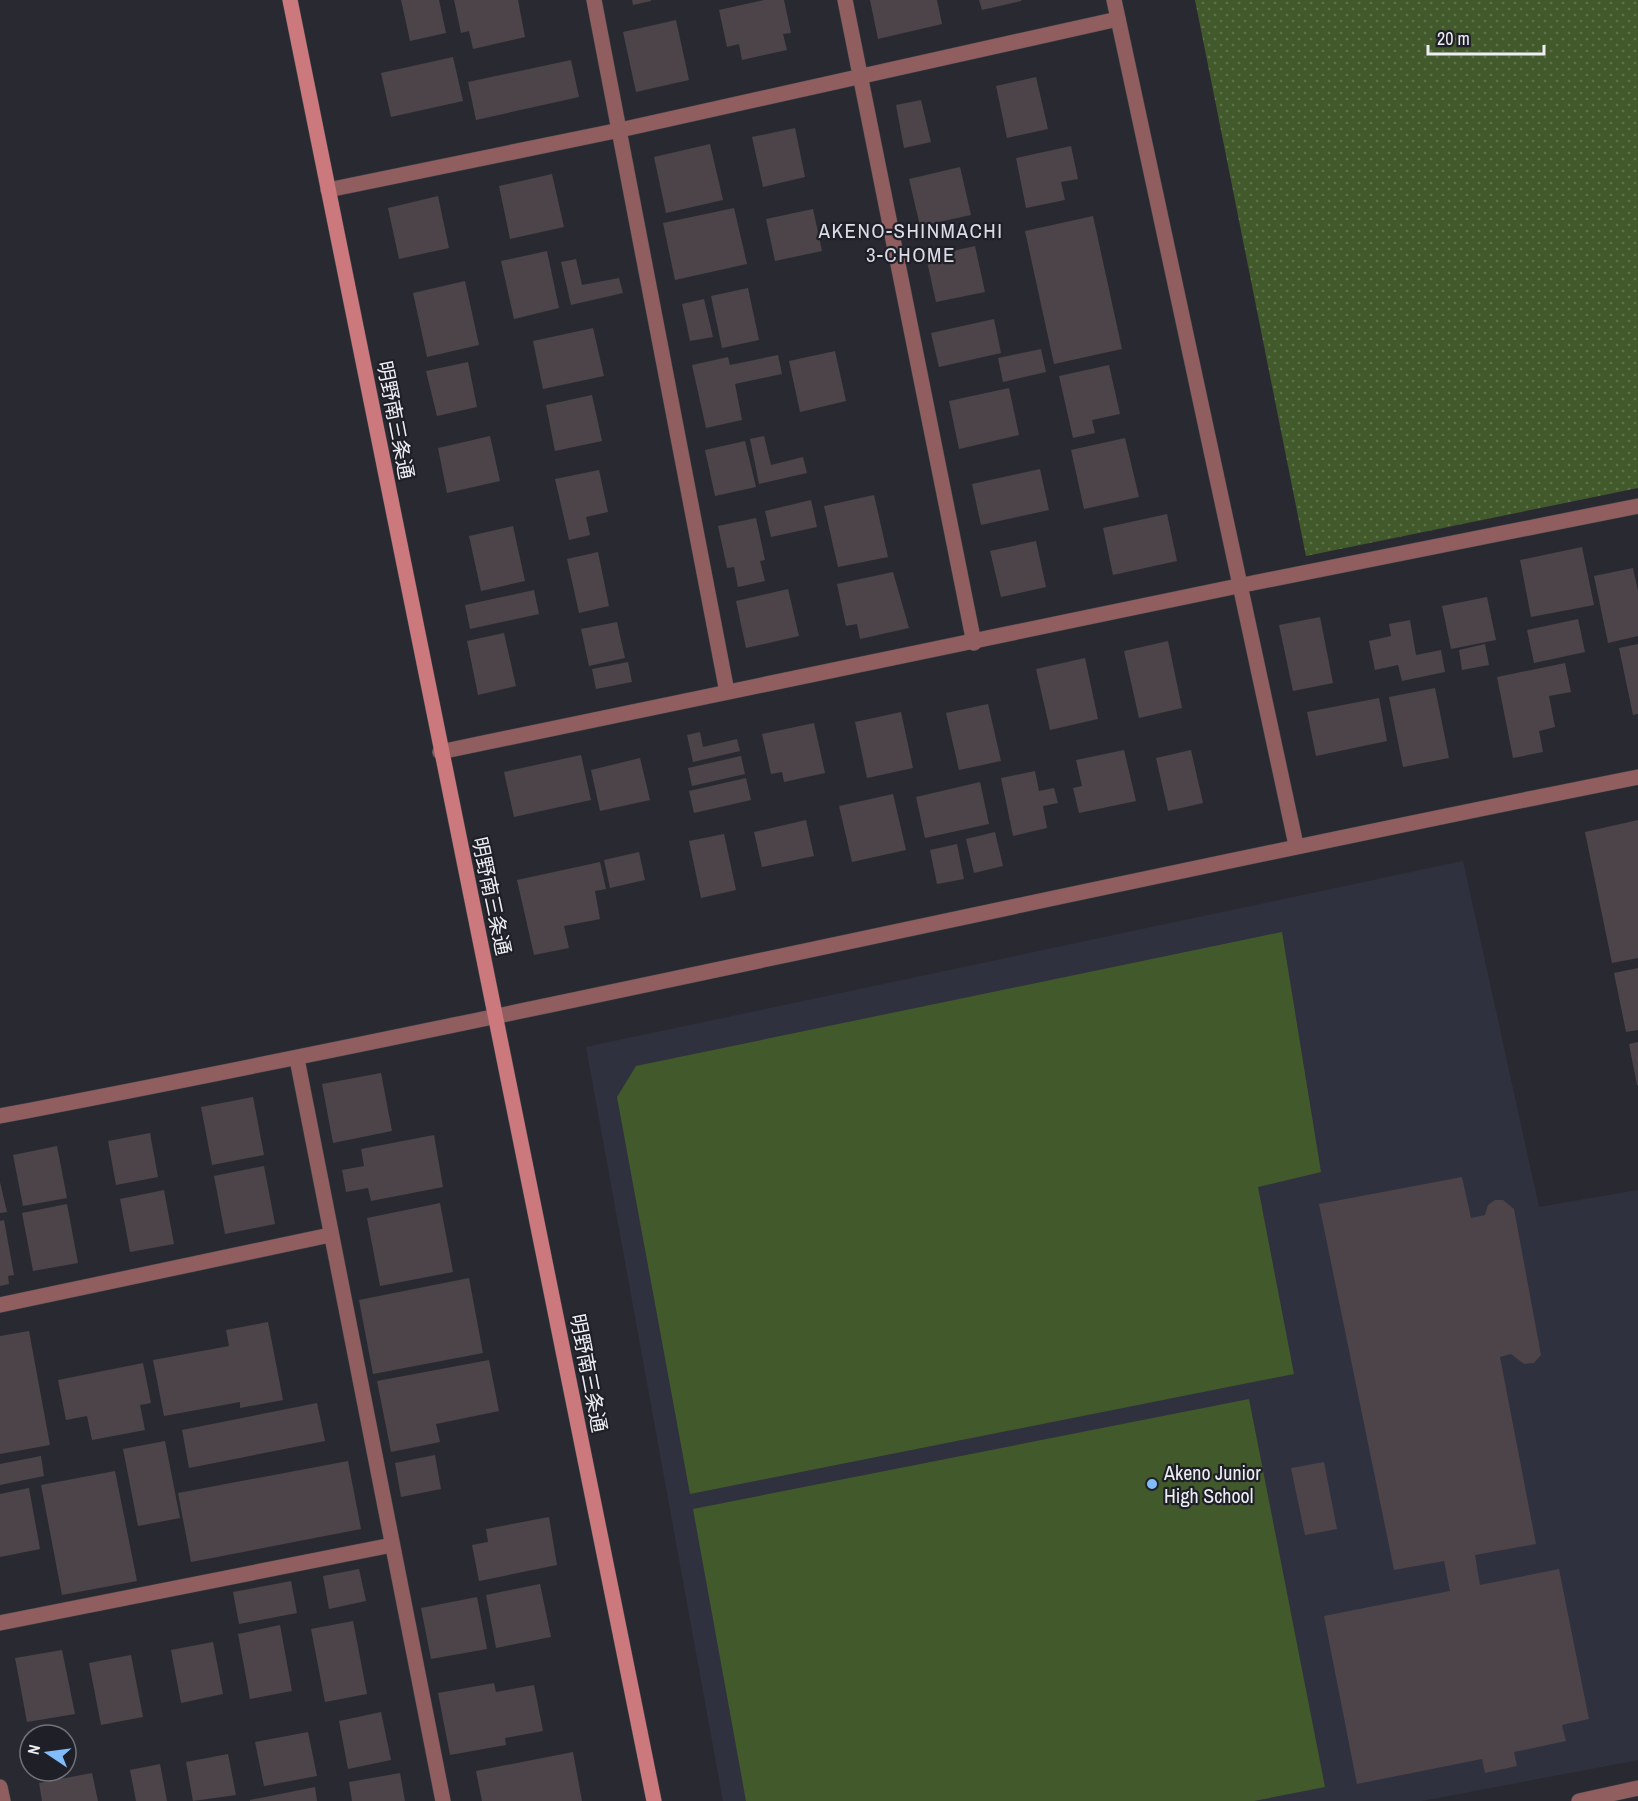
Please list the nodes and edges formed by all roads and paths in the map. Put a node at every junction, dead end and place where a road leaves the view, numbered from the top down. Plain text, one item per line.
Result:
1 (290, 0) edge
2 (594, 0) edge
3 (845, 0) edge
4 (1114, 0) edge
5 (1118, 20) junction
6 (861, 78) junction
7 (620, 130) junction
8 (328, 190) junction
9 (1638, 506) edge
10 (1239, 586) junction
11 (974, 643) junction
12 (727, 692) junction
13 (440, 752) junction
14 (1638, 777) edge
15 (1296, 845) junction
16 (495, 1016) junction
17 (297, 1059) junction
18 (0, 1116) edge
19 (330, 1235) junction
20 (0, 1305) edge
21 (392, 1545) junction
22 (0, 1623) edge
23 (0, 1787) edge
24 (1638, 1788) edge
25 (3, 1801) edge
26 (443, 1801) edge
27 (654, 1801) edge
28 (1579, 1801) edge

1 - 8 street, 明野南三条通
2 - 7 street
3 - 6 street
4 - 5 street
5 - 6 street
5 - 10 street
6 - 7 street
6 - 11 street
7 - 8 street
7 - 12 street
8 - 13 street, 明野南三条通
9 - 10 street
10 - 11 street
10 - 15 street
11 - 12 street
12 - 13 street
13 - 16 street, 明野南三条通
14 - 15 street
15 - 16 street
16 - 17 street
16 - 27 street, 明野南三条通
17 - 18 street
17 - 19 street
19 - 20 street
19 - 21 street
21 - 22 street
21 - 26 street
23 - 25 street
24 - 28 street

